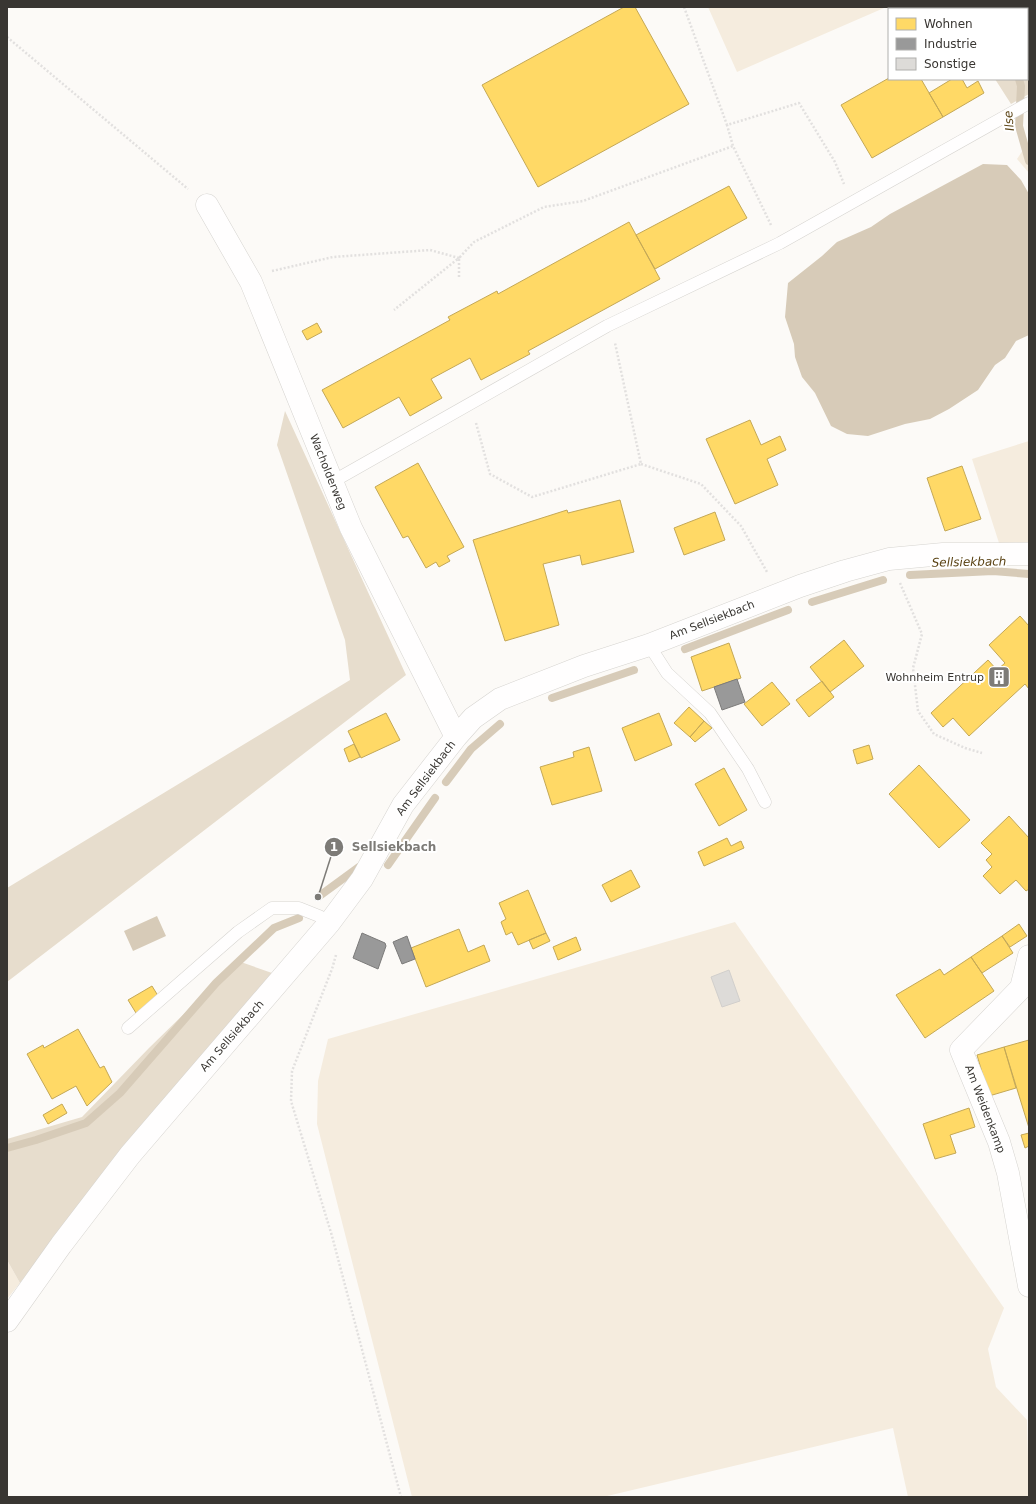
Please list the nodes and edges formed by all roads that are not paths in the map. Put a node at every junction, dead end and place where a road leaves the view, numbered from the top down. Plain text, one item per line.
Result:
1 (1029, 102) edge
2 (207, 205) road end
3 (332, 482) junction
4 (1029, 554) edge
5 (649, 645) junction
6 (456, 737) junction
7 (765, 802) dead end
8 (330, 922) junction
9 (1029, 956) edge
10 (128, 1028) dead end
11 (1029, 1286) edge
12 (7, 1321) edge

1 - 3 lane
2 - 3 street, Wacholderweg
3 - 6 street, Wacholderweg
4 - 5 street, Am Sellsiekbach
5 - 6 street, Am Sellsiekbach
5 - 7 lane
6 - 8 street, Am Sellsiekbach
8 - 10 lane
8 - 12 street, Am Sellsiekbach
9 - 11 street, Am Weidenkamp

